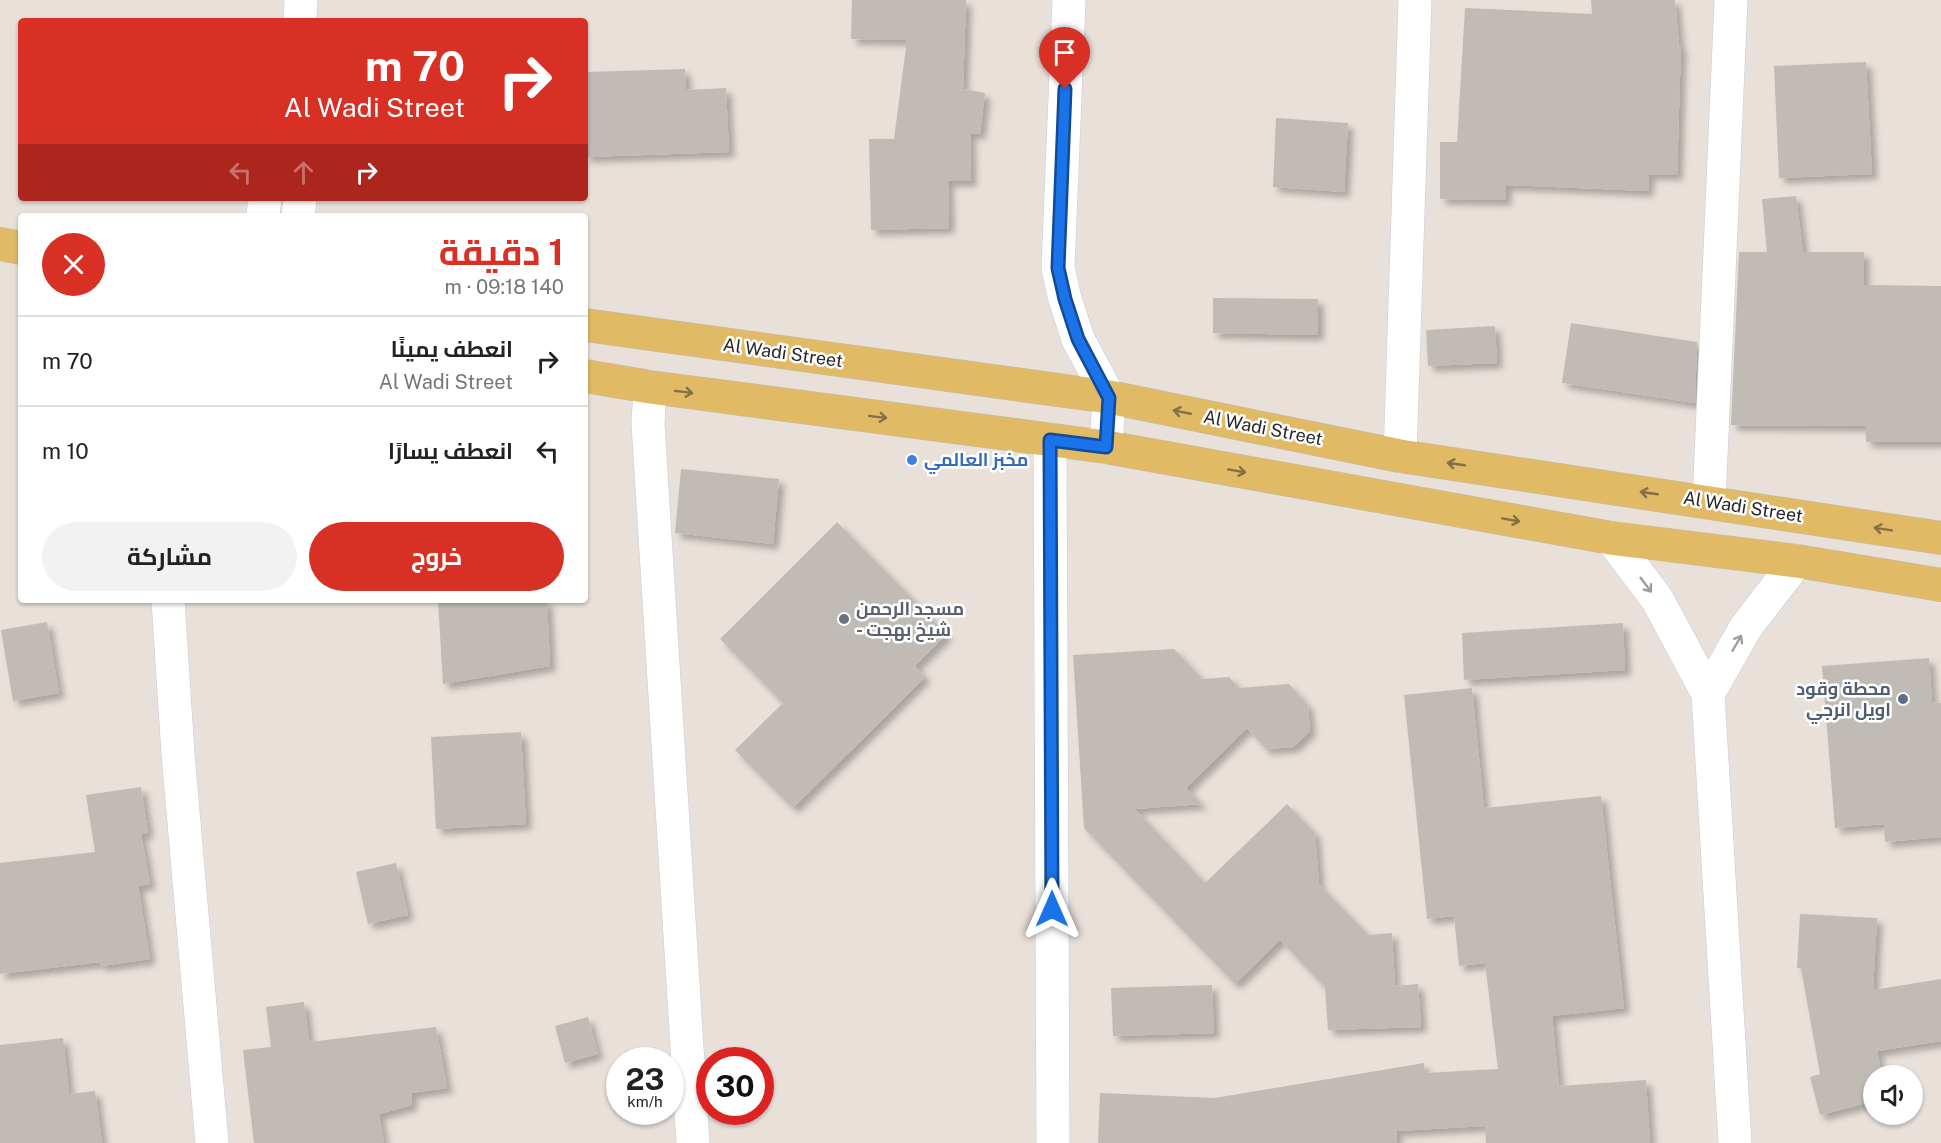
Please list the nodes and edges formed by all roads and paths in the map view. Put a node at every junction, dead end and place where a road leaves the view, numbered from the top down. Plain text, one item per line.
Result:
1 (301, 0) edge
2 (1069, 0) edge
3 (1415, 0) edge
4 (1731, 0) edge
5 (300, 18) edge
6 (0, 244) edge
7 (18, 247) edge
8 (588, 325) edge
9 (588, 377) edge
10 (650, 387) junction
11 (1109, 398) junction
12 (1050, 440) junction
13 (1106, 447) junction
14 (1400, 456) junction
15 (1709, 502) junction
16 (1611, 538) junction
17 (1941, 538) edge
18 (1797, 561) junction
19 (1941, 585) edge
20 (168, 603) edge
21 (1708, 694) junction
22 (212, 1143) edge
23 (693, 1143) edge
24 (1053, 1143) edge
25 (1735, 1143) edge

1 - 5 street
2 - 11 street
3 - 14 street
4 - 15 street
6 - 7 main road
8 - 11 main road, Al Wadi Street
9 - 10 main road
10 -> 12 main road
10 - 23 street
11 - 13 street
14 -> 11 main road, Al Wadi Street
12 - 13 main road
12 - 24 street
13 -> 16 main road
15 -> 14 main road, Al Wadi Street
17 -> 15 main road, Al Wadi Street
16 - 18 main road
16 -> 21 street
18 - 19 main road
21 -> 18 street
20 - 22 street
21 - 25 street

